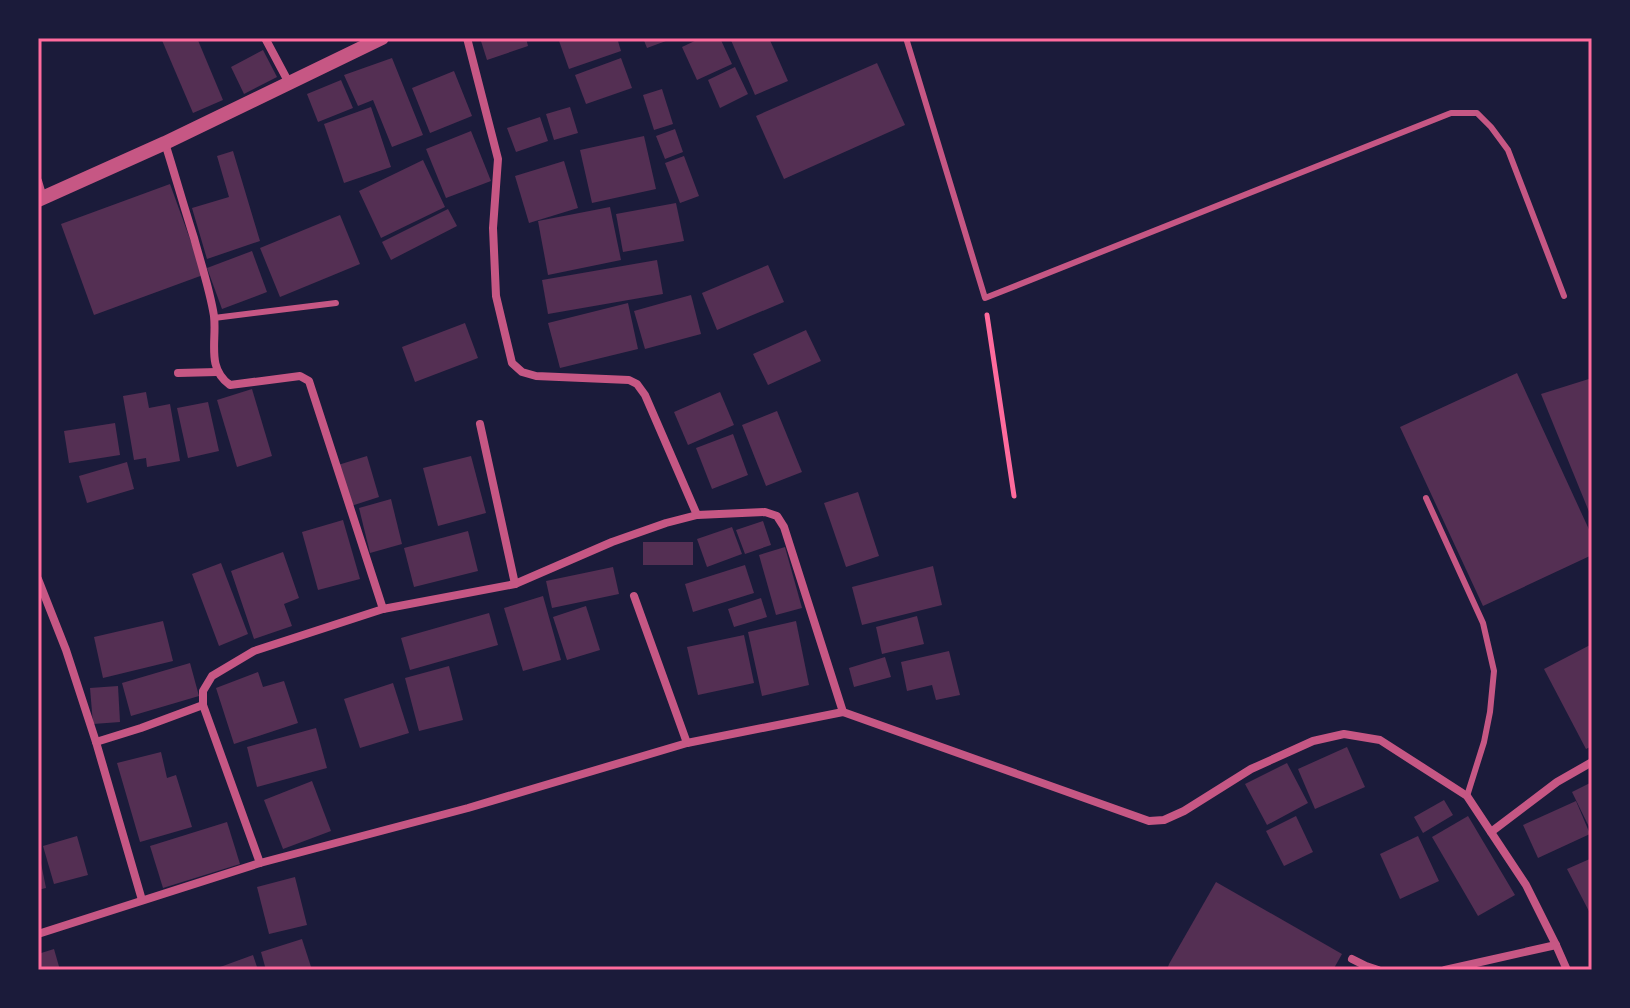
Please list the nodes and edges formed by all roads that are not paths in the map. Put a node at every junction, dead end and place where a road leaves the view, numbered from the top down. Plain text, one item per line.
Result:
1 (265, 38) edge
2 (380, 38) edge
3 (467, 38) edge
4 (906, 38) edge
5 (289, 83) junction
6 (165, 143) junction
7 (38, 181) edge
8 (41, 199) edge
9 (1564, 296) dead end
10 (336, 303) dead end
11 (214, 318) junction
12 (217, 372) junction
13 (178, 373) dead end
14 (480, 424) dead end
15 (1426, 498) dead end
16 (697, 515) junction
17 (38, 579) edge
18 (515, 584) junction
19 (634, 596) dead end
20 (383, 609) junction
21 (203, 705) junction
22 (843, 712) junction
23 (96, 742) junction
24 (687, 743) junction
25 (1592, 762) edge
26 (1467, 796) junction
27 (1491, 832) junction
28 (260, 863) junction
29 (142, 900) junction
30 (38, 934) edge
31 (1556, 945) junction
32 (1352, 959) dead end
33 (1378, 970) edge
34 (1445, 970) edge
35 (1567, 970) edge

1 - 5 street
2 - 5 street
3 - 16 street
4 - 9 lane
5 - 6 street
6 - 8 street
6 - 11 street
7 - 8 street
10 - 11 lane
11 - 12 street
12 - 13 street
12 - 20 street
14 - 18 street
15 - 26 lane
16 - 18 street
16 - 22 street
17 - 23 street
18 - 20 street
19 - 24 street
20 - 21 street
21 - 23 street
21 - 28 street
22 - 24 street
22 - 26 street
23 - 29 street
24 - 28 street
25 - 27 street
26 - 27 street
27 - 31 street
28 - 29 street
29 - 30 street
31 - 34 street
31 - 35 street
32 - 33 street

